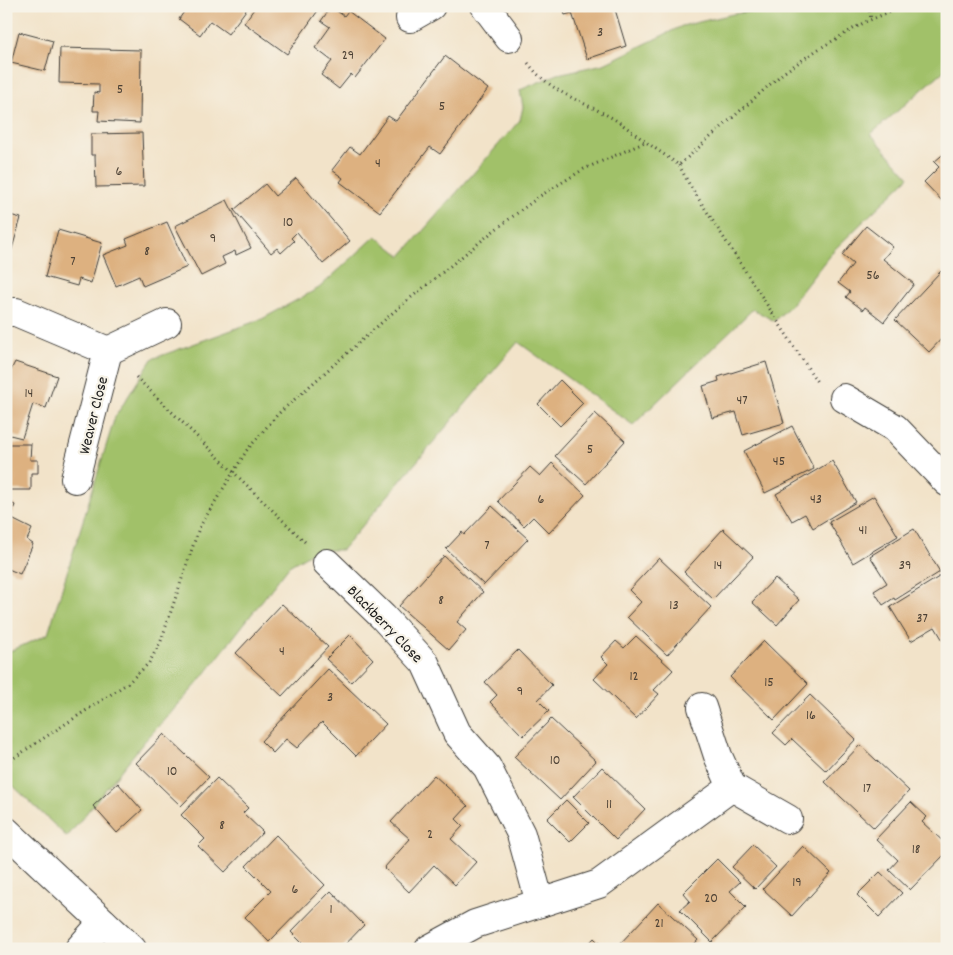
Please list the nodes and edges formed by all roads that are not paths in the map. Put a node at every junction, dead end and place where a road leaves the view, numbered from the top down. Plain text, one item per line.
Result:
1 (486, 6) edge
2 (509, 38) road end
3 (6, 312) edge
4 (167, 324) dead end
5 (108, 350) junction
6 (844, 398) road end
7 (75, 479) dead end
8 (947, 482) edge
9 (327, 563) road end
10 (702, 707) dead end
11 (732, 787) junction
12 (788, 818) dead end
13 (6, 831) edge
14 (540, 903) junction
15 (102, 922) junction
16 (79, 949) edge
17 (132, 949) edge
18 (429, 949) edge

1 - 2 street
3 - 5 street
4 - 5 street
5 - 7 street, Weaver Close
6 - 8 street
9 - 14 street, Blackberry Close
10 - 11 street
11 - 12 street
11 - 14 street
13 - 15 street
14 - 18 street
15 - 16 street
15 - 17 street

